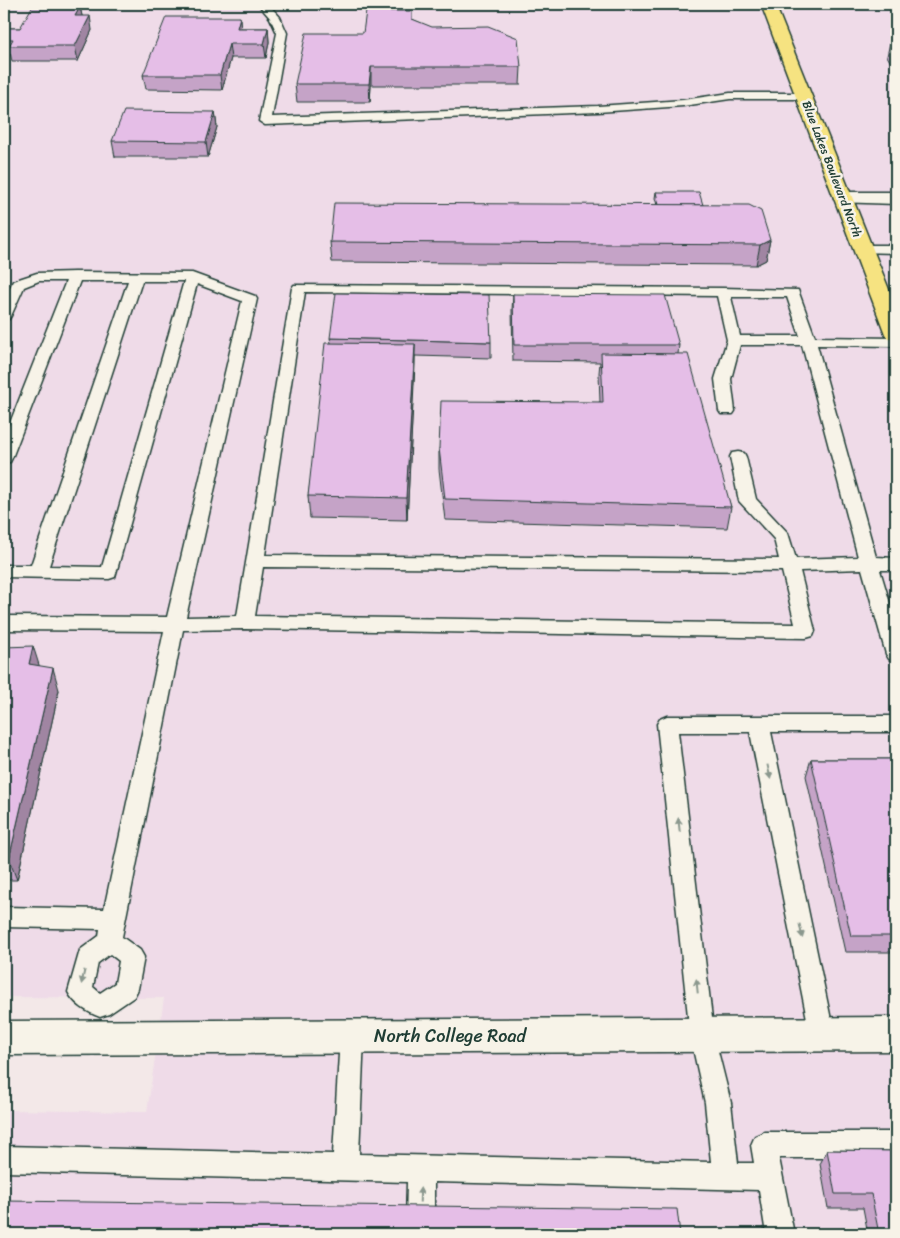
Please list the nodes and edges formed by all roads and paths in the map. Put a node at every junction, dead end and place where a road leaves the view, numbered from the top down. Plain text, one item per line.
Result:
1 (262, 4) edge
2 (768, 4) edge
3 (804, 96) junction
4 (843, 198) junction
5 (896, 198) edge
6 (863, 249) junction
7 (896, 250) edge
8 (75, 276) junction
9 (136, 277) junction
10 (192, 278) junction
11 (723, 292) junction
12 (892, 315) edge
13 (4, 316) edge
14 (896, 334) edge
15 (734, 340) junction
16 (809, 342) junction
17 (896, 342) edge
18 (727, 411) dead end
19 (4, 458) edge
20 (738, 458) dead end
21 (255, 561) junction
22 (869, 563) junction
23 (896, 564) edge
24 (789, 565) junction
25 (4, 570) edge
26 (38, 571) junction
27 (245, 622) junction
28 (4, 623) edge
29 (175, 624) junction
30 (896, 654) edge
31 (759, 724) junction
32 (896, 724) edge
33 (4, 917) edge
34 (112, 930) junction
35 (97, 1022) junction
36 (822, 1034) junction
37 (896, 1034) edge
38 (702, 1035) junction
39 (352, 1037) junction
40 (4, 1039) edge
41 (896, 1145) edge
42 (4, 1159) edge
43 (345, 1166) junction
44 (421, 1168) junction
45 (726, 1176) junction
46 (770, 1177) junction
47 (420, 1223) edge
48 (780, 1234) edge

1 - 3 lane
2 - 3 main road, Blue Lakes Boulevard North
3 - 4 main road, Blue Lakes Boulevard North
4 - 5 main road
4 - 6 main road, Blue Lakes Boulevard North
6 - 7 lane
6 - 12 main road, Blue Lakes Boulevard North
8 - 9 lane
8 - 13 lane
8 - 19 lane
9 - 10 lane
9 - 26 lane
10 - 26 lane
10 - 29 lane
11 - 15 lane
11 - 16 lane
11 - 21 lane
12 - 14 main road, Blue Lakes Boulevard North
15 - 16 lane
15 - 18 lane
16 - 17 lane
16 - 22 lane
20 - 24 lane
21 - 24 lane
21 - 27 lane
22 - 23 lane
22 - 24 lane
22 - 30 lane
24 - 27 lane
25 - 26 lane
27 - 29 lane
28 - 29 lane
29 - 34 lane
31 - 32 lane
31 -> 36 lane
38 -> 31 lane
33 - 34 lane
34 -> 35 lane
34 - 35 lane
35 - 39 main road, North College Road
35 - 40 main road, North College Road
36 - 37 main road, North College Road
36 - 38 main road, North College Road
38 - 39 main road, North College Road
38 - 45 lane
39 - 43 lane
41 - 46 lane
42 - 43 lane
43 - 44 lane
44 - 45 lane
47 -> 44 lane
45 - 46 lane
46 - 48 lane

